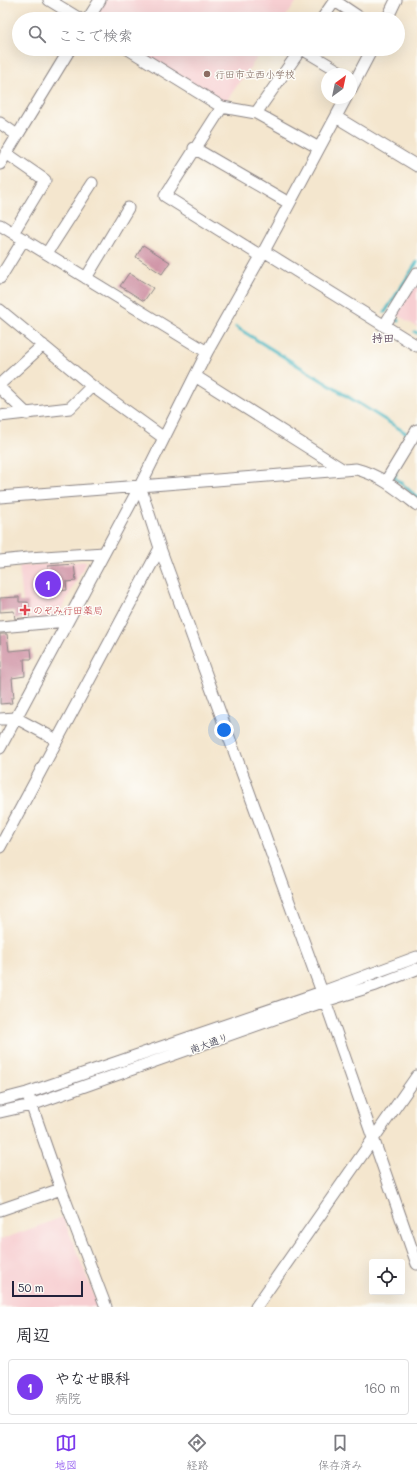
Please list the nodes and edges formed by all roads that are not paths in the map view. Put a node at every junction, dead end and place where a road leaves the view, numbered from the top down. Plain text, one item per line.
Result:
1 (49, 0) edge
2 (100, 0) edge
3 (335, 0) edge
4 (396, 0) edge
5 (69, 12) edge
6 (92, 12) edge
7 (327, 12) edge
8 (352, 12) edge
9 (390, 12) edge
10 (66, 56) edge
11 (139, 56) edge
12 (296, 56) edge
13 (313, 56) edge
14 (368, 56) edge
15 (334, 68) edge
16 (357, 76) edge
17 (343, 104) edge
18 (222, 107) junction
19 (256, 113) junction
20 (336, 117) junction
21 (0, 123) edge
22 (18, 135) junction
23 (194, 148) junction
24 (319, 148) junction
25 (6, 153) junction
26 (0, 164) edge
27 (417, 166) edge
28 (92, 183) dead end
29 (289, 203) junction
30 (128, 208) dead end
31 (0, 225) edge
32 (14, 233) junction
33 (24, 239) junction
34 (262, 253) junction
35 (47, 254) junction
36 (417, 273) edge
37 (0, 278) edge
38 (86, 278) junction
39 (0, 310) edge
40 (384, 326) junction
41 (43, 345) junction
42 (417, 346) edge
43 (207, 352) junction
44 (195, 376) junction
45 (0, 384) edge
46 (92, 386) junction
47 (0, 388) edge
48 (27, 414) junction
49 (0, 416) edge
50 (416, 431) edge
51 (164, 438) junction
52 (342, 469) junction
53 (386, 481) junction
54 (140, 486) junction
55 (0, 497) edge
56 (417, 505) edge
57 (160, 548) junction
58 (104, 553) junction
59 (0, 561) edge
60 (67, 621) junction
61 (0, 627) edge
62 (16, 718) junction
63 (0, 719) edge
64 (57, 740) junction
65 (0, 748) edge
66 (0, 847) edge
67 (417, 956) edge
68 (417, 969) edge
69 (323, 997) junction
70 (417, 1076) edge
71 (28, 1093) junction
72 (0, 1100) edge
73 (31, 1105) junction
74 (0, 1112) edge
75 (373, 1140) junction
76 (61, 1189) junction
77 (0, 1210) edge
78 (417, 1264) edge
79 (106, 1307) edge
80 (256, 1307) edge

1 - 5 street
2 - 6 street
3 - 7 street
3 - 8 street
4 - 9 street
10 - 22 street
11 - 18 street
12 - 19 street
13 - 15 street
14 - 16 street
17 - 20 street
18 - 19 street
18 - 23 street
19 - 24 street
20 - 24 street
20 - 27 street
21 - 22 street
22 - 25 street
23 - 29 street
23 - 34 street
24 - 29 street
25 - 26 street
25 - 32 street
28 - 35 street
29 - 34 street
30 - 38 street
31 - 32 street
32 - 33 street
33 - 35 street
33 - 37 street
34 - 40 street
34 - 43 street
35 - 38 street
36 - 40 street
38 - 43 street
39 - 41 street
40 - 42 street
41 - 45 street
41 - 46 street
43 - 44 street
44 - 51 street
44 - 52 street
46 - 48 street
46 - 51 street
47 - 48 street
48 - 49 street
50 - 53 street
51 - 54 street
52 - 53 street
52 - 54 street
53 - 56 street
54 - 55 street
54 - 57 street
54 - 58 street
57 - 64 street
57 - 69 street
58 - 59 street
58 - 60 street
60 - 61 street
60 - 62 street
62 - 63 street
62 - 64 street
62 - 65 street
64 - 66 street
67 - 69 street, 南大通り
68 - 69 street, 南大通り
69 - 71 street, 南大通り
69 - 73 street, 南大通り
69 - 75 street
70 - 75 street
71 - 72 street, 南大通り
71 - 73 street
73 - 74 street, 南大通り
73 - 76 street
75 - 78 street
75 - 80 street
76 - 77 street
76 - 79 street

